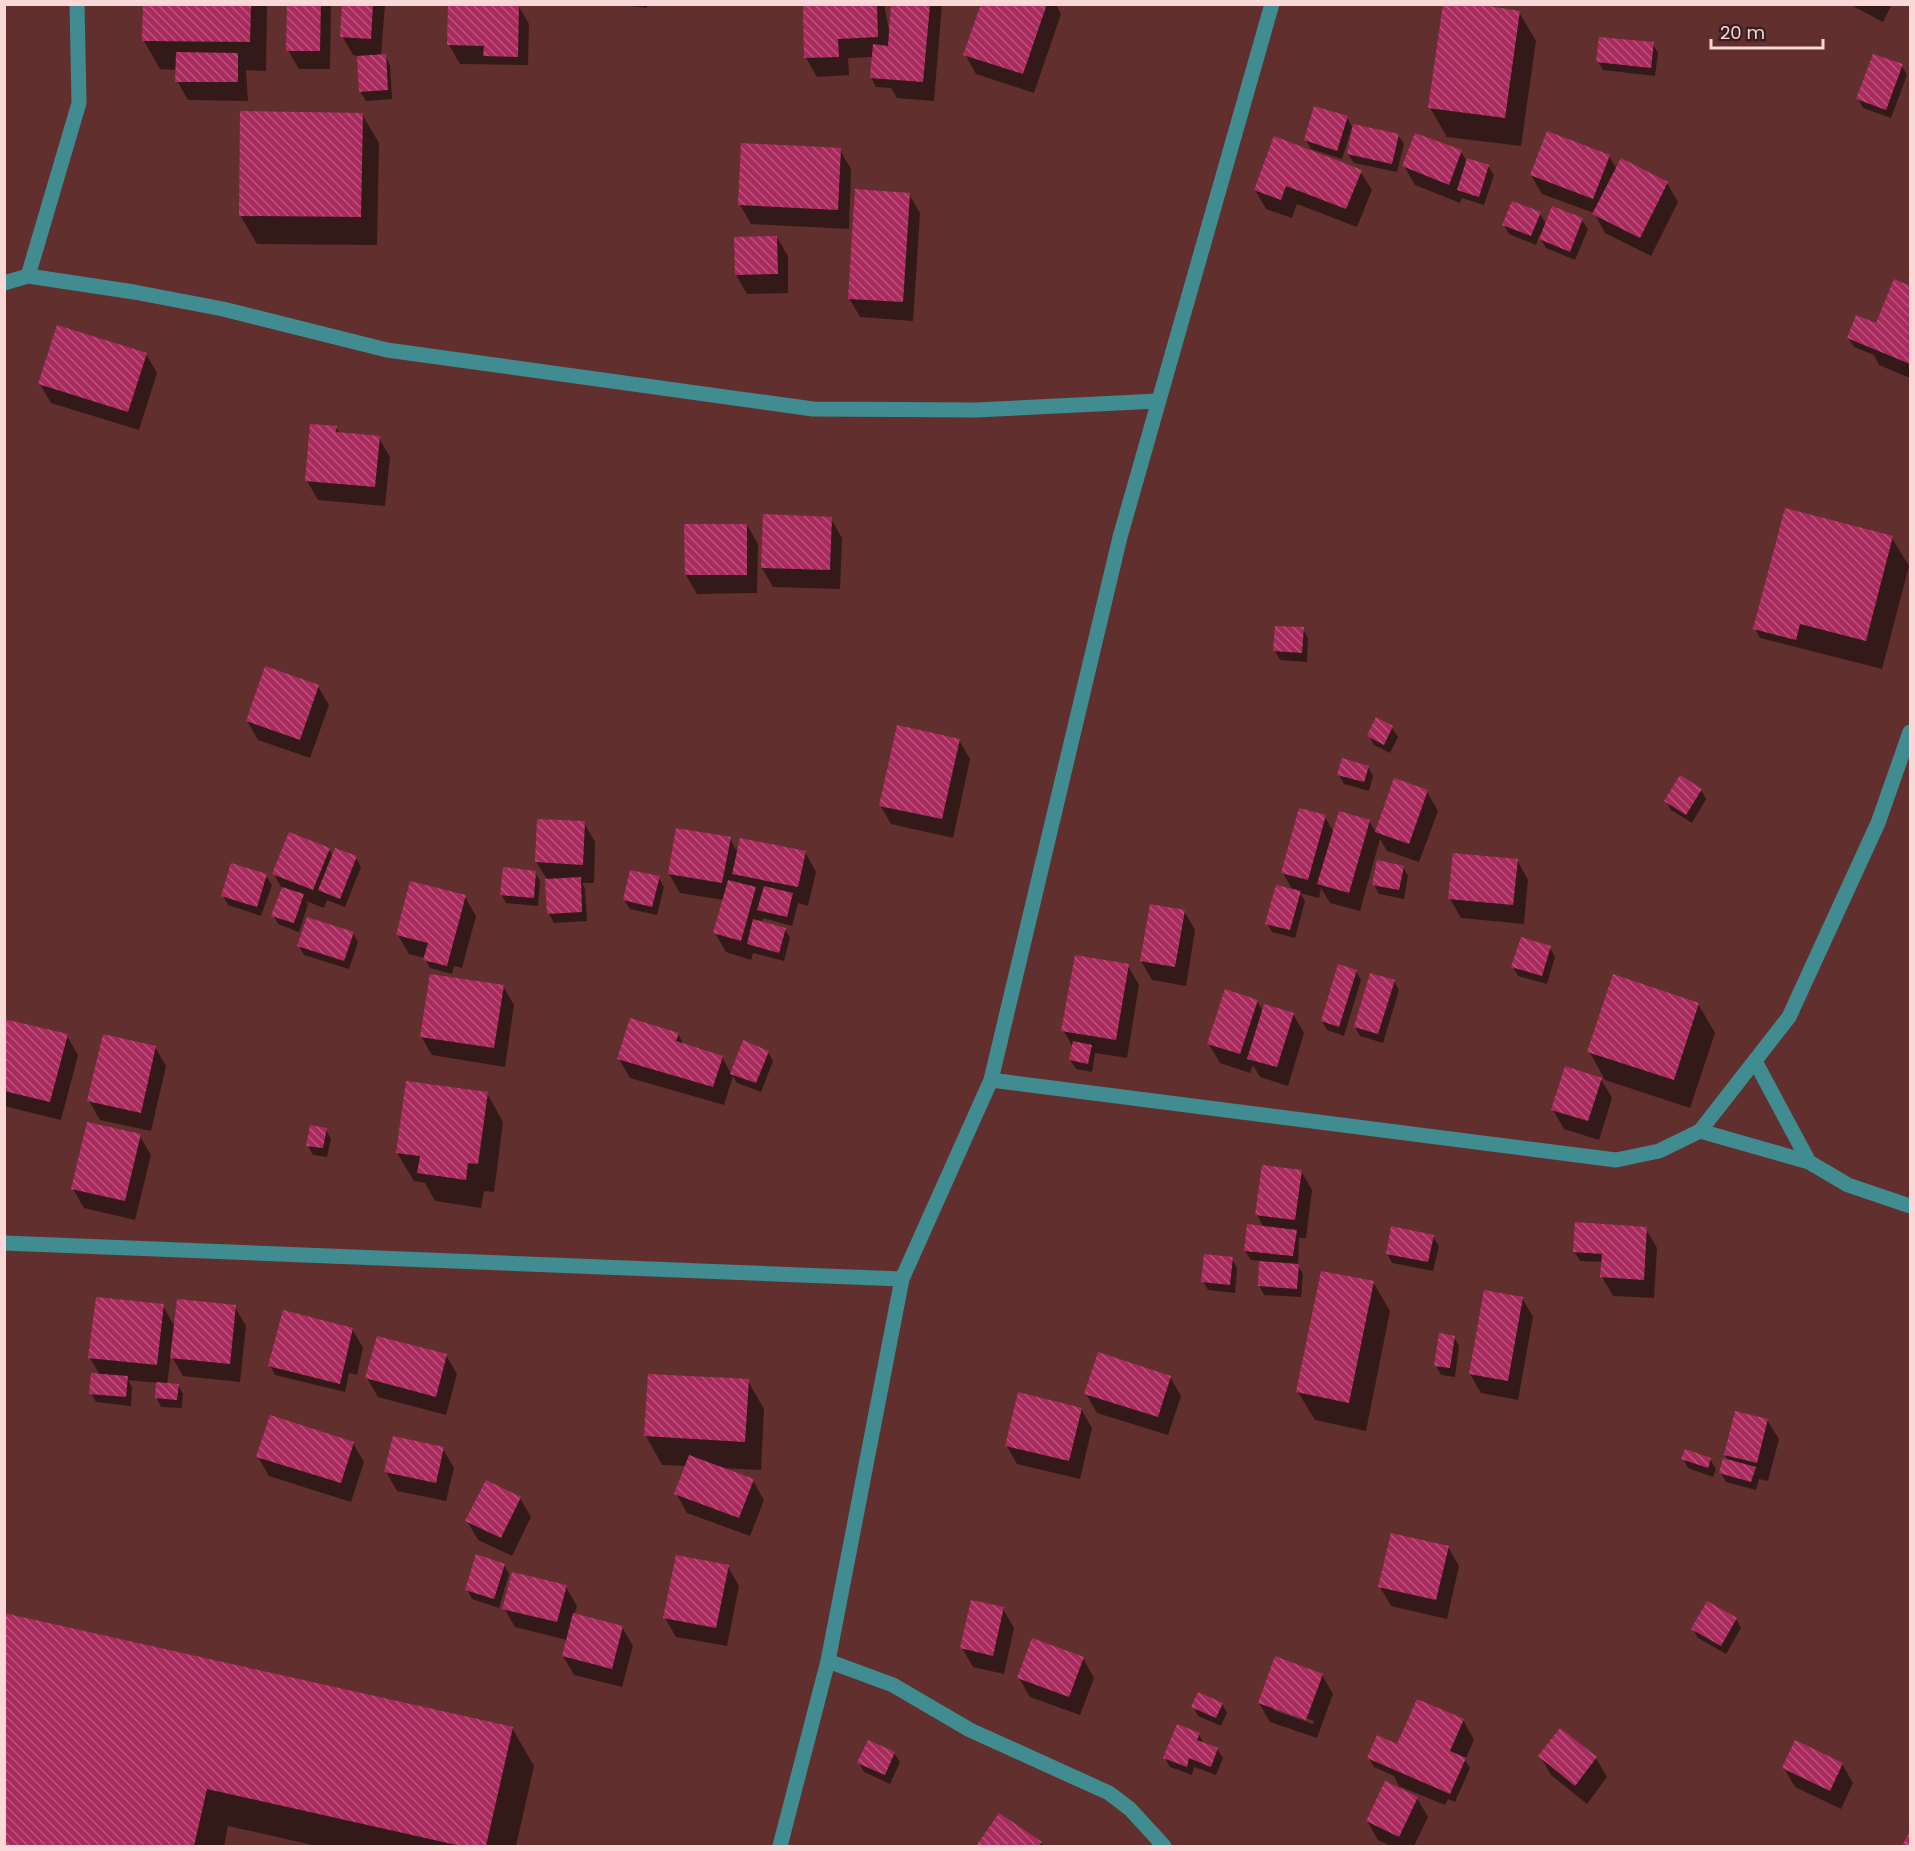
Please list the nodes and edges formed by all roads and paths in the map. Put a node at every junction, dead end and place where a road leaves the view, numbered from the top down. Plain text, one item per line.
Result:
1 (77, 4) edge
2 (1272, 4) edge
3 (28, 276) junction
4 (4, 283) edge
5 (1158, 401) junction
6 (1911, 732) edge
7 (1756, 1063) junction
8 (991, 1080) junction
9 (1700, 1131) junction
10 (1809, 1162) junction
11 (1911, 1206) edge
12 (4, 1243) edge
13 (902, 1279) junction
14 (828, 1661) junction
15 (780, 1846) edge
16 (1164, 1846) edge

1 - 3 street
2 - 5 street
3 - 4 street
3 - 5 street
5 - 8 street
6 - 7 street
7 - 9 street
7 - 10 street
8 - 9 street
8 - 13 street
9 - 10 street
10 - 11 street
12 - 13 street
13 - 14 street
14 - 15 street
14 - 16 street

